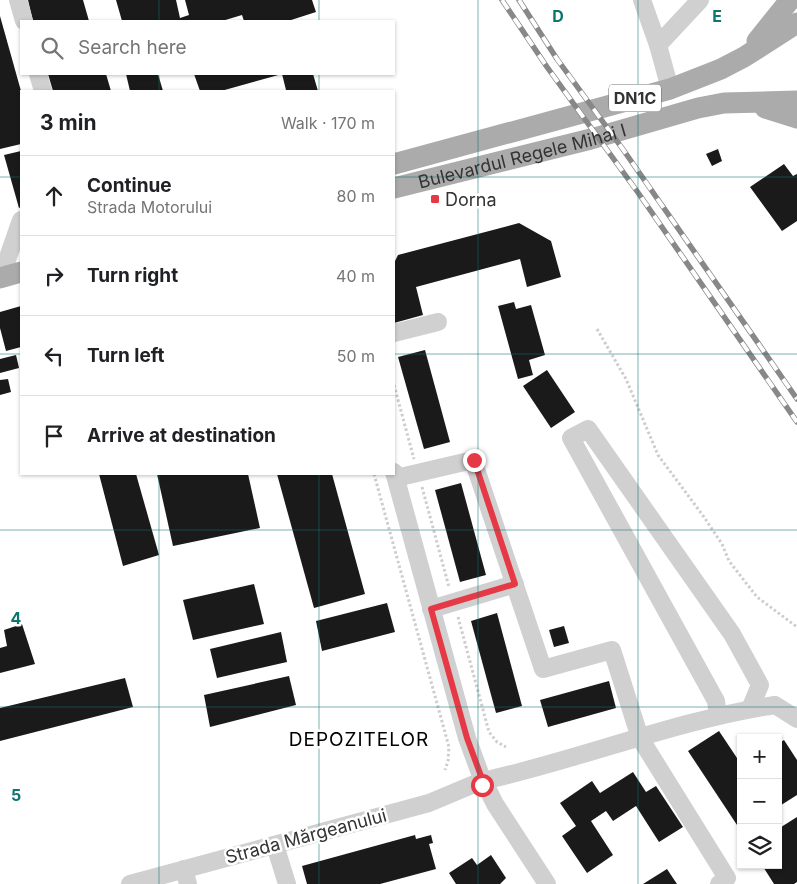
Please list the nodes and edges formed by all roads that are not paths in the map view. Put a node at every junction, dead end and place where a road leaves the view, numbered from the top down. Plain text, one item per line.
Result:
1 (18, 0) edge
2 (642, 0) edge
3 (700, 0) edge
4 (790, 0) edge
5 (24, 20) edge
6 (797, 24) edge
7 (658, 45) junction
8 (744, 57) junction
9 (38, 75) edge
10 (670, 89) junction
11 (43, 90) edge
12 (797, 101) edge
13 (749, 102) junction
14 (797, 118) edge
15 (395, 164) edge
16 (395, 188) edge
17 (20, 223) edge
18 (20, 272) edge
19 (0, 278) edge
20 (438, 322) dead end
21 (395, 333) edge
22 (395, 475) edge
23 (515, 584) junction
24 (431, 609) junction
25 (750, 709) junction
26 (718, 715) junction
27 (797, 719) edge
28 (640, 738) junction
29 (483, 781) junction
30 (275, 845) junction
31 (186, 877) edge
32 (130, 884) edge
33 (287, 884) edge
34 (547, 884) edge
35 (719, 884) edge

1 - 5 street
2 - 7 street
3 - 7 street
4 - 8 main road
6 - 8 main road, Bulevardul Regele Mihai I / DN1C
7 - 10 street
8 - 10 main road, Bulevardul Regele Mihai I / DN1C
9 - 11 street
10 - 15 main road, Bulevardul Regele Mihai I / DN1C
12 - 13 main road, Bulevardul Regele Mihai I / DN1C
13 - 14 main road
13 - 16 main road, Bulevardul Regele Mihai I / DN1C
17 - 19 street
18 - 19 main road
20 - 21 street
22 - 23 street
22 - 24 street
23 - 24 street
23 - 28 street
24 - 29 street
25 - 26 street, Strada Mărgeanului
25 - 26 street
25 - 27 street, Strada Mărgeanului
26 - 28 street, Strada Mărgeanului
28 - 29 street, Strada Mărgeanului
28 - 35 street
29 - 30 street, Strada Mărgeanului
29 - 34 street
30 - 31 street, Strada Mărgeanului
30 - 33 street
31 - 32 street, Strada Mărgeanului

